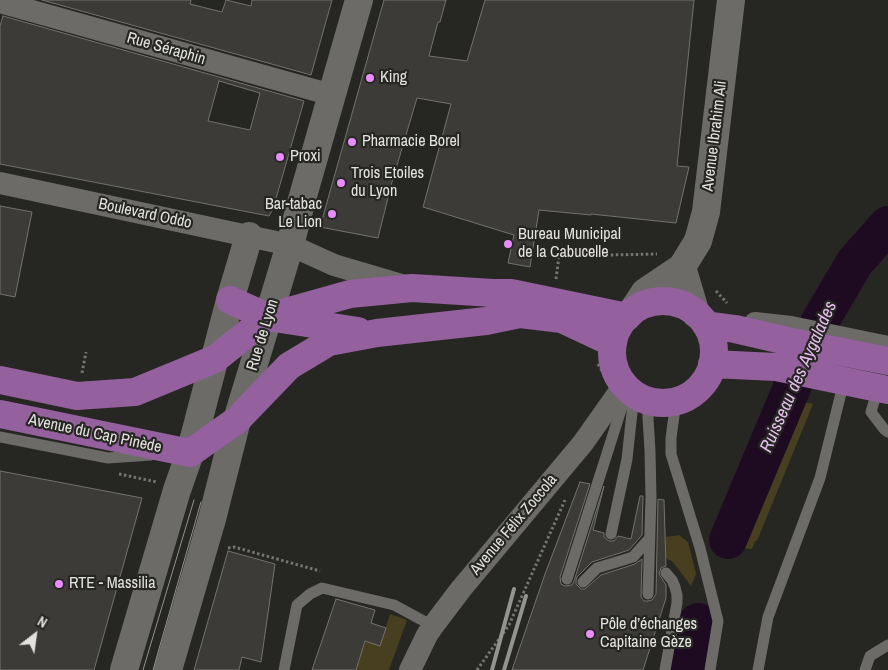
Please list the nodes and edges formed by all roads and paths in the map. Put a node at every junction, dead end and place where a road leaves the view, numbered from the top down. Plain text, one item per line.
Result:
1 (359, 0) edge
2 (730, 0) edge
3 (0, 2) edge
4 (332, 95) junction
5 (0, 184) edge
6 (249, 236) junction
7 (290, 244) junction
8 (658, 254) dead end
9 (682, 267) junction
10 (554, 286) dead end
11 (412, 288) junction
12 (714, 288) dead end
13 (230, 300) junction
14 (629, 315) junction
15 (268, 317) junction
16 (733, 318) junction
17 (701, 320) junction
18 (377, 333) junction
19 (843, 345) junction
20 (888, 346) edge
21 (606, 353) junction
22 (215, 359) junction
23 (888, 361) edge
24 (712, 364) junction
25 (0, 380) edge
26 (838, 380) junction
27 (628, 389) junction
28 (883, 389) edge
29 (676, 401) junction
30 (0, 414) edge
31 (236, 420) junction
32 (888, 432) edge
33 (0, 437) edge
34 (190, 453) junction
35 (568, 492) dead end
36 (611, 534) dead end
37 (649, 539) junction
38 (221, 549) dead end
39 (666, 573) dead end
40 (329, 574) dead end
41 (567, 578) dead end
42 (583, 582) dead end
43 (648, 594) dead end
44 (433, 626) junction
45 (888, 645) edge
46 (124, 670) edge
47 (168, 670) edge
48 (284, 670) edge
49 (410, 670) edge
50 (477, 670) edge
51 (665, 670) edge
52 (710, 670) edge
53 (758, 670) edge
54 (866, 670) edge

1 - 4 street, Rue de Lyon
2 - 9 street, Avenue Ibrahim Ali
3 - 4 street, Rue Séraphin
4 - 7 street, Rue de Lyon
5 - 6 street, Boulevard Oddo
6 - 7 street, Boulevard Oddo
6 - 13 street
7 - 11 street, Boulevard Oddo
7 - 15 street, Rue de Lyon
8 - 10 path
9 - 14 street, Avenue Ibrahim Ali
9 - 17 street
11 - 14 main road
11 - 15 main road
12 - 16 path
13 - 15 main road
13 - 22 street
14 - 17 main road
14 - 21 main road
15 - 18 main road
15 - 22 main road, Avenue du Cap Pinède
15 - 31 street, Rue de Lyon
16 - 17 main road
16 - 19 main road
17 - 24 main road
18 - 21 main road
18 - 31 main road
19 - 20 street
19 - 23 main road
21 - 27 path
21 - 27 main road
22 - 25 main road, Avenue du Cap Pinède
22 - 34 street
24 - 26 main road
24 - 29 main road
26 - 28 main road
26 - 53 lane
27 - 29 main road
27 - 36 lane
27 - 37 lane
27 - 41 lane
27 - 44 street, Avenue Félix Zoccola
28 - 32 lane
29 - 52 lane
30 - 34 main road, Avenue du Cap Pinède
31 - 34 main road
31 - 47 street, Rue de Lyon
33 - 34 lane, Avenue du Cap Pinède
34 - 46 street
35 - 50 path
37 - 42 lane
37 - 43 lane
38 - 40 path
39 - 51 lane
44 - 48 lane
44 - 49 street, Avenue Félix Zoccola
45 - 54 lane

